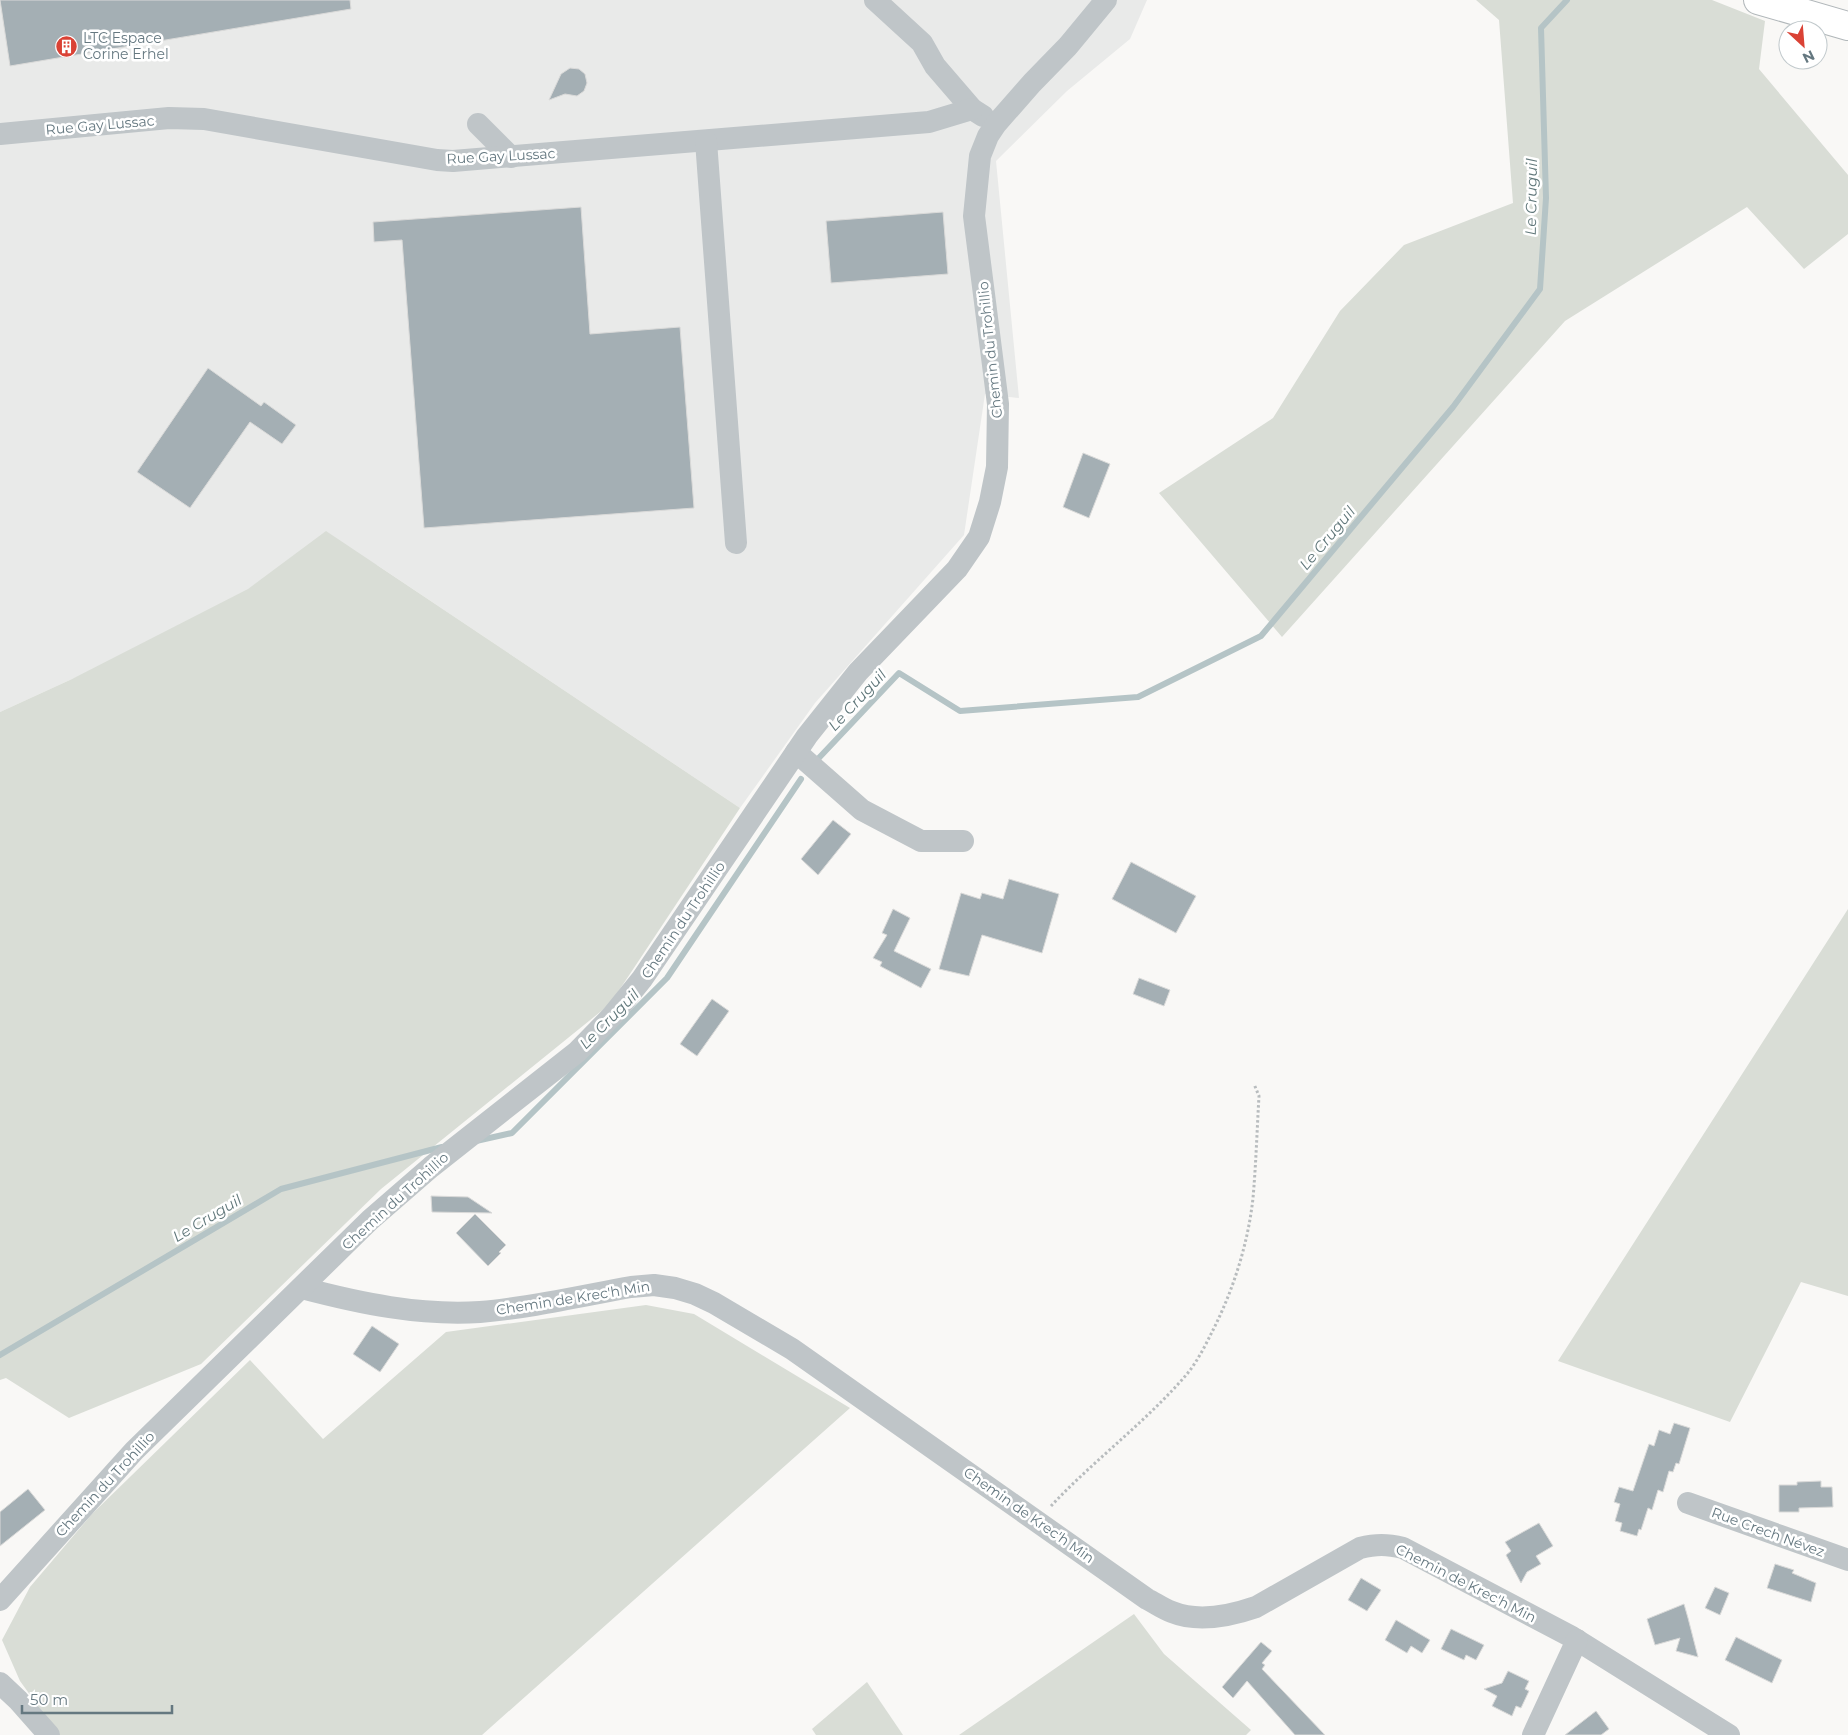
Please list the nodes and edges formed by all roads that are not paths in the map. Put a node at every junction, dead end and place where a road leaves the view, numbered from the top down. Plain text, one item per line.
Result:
1 (875, 0) edge
2 (1106, 0) edge
3 (1758, 0) edge
4 (1848, 26) edge
5 (972, 109) junction
6 (478, 124) dead end
7 (996, 124) junction
8 (0, 134) edge
9 (706, 141) junction
10 (511, 157) junction
11 (736, 543) dead end
12 (796, 752) junction
13 (963, 841) dead end
14 (302, 1288) junction
15 (1688, 1503) dead end
16 (1848, 1560) edge
17 (0, 1600) edge
18 (1577, 1640) junction
19 (0, 1683) edge
20 (49, 1735) edge
21 (1533, 1735) edge
22 (1730, 1735) edge

1 - 5 street
2 - 7 street, Chemin du Trohillio
3 - 4 main road
5 - 7 street
5 - 9 street, Rue Gay Lussac
6 - 10 street
7 - 12 street, Chemin du Trohillio
8 - 10 street, Rue Gay Lussac
9 - 10 street, Rue Gay Lussac
9 - 11 street
12 - 13 street
12 - 14 street, Chemin du Trohillio
14 - 17 street, Chemin du Trohillio
14 - 18 street, Chemin de Krec'h Min
15 - 16 street, Rue Crech Névez
18 - 21 street
18 - 22 street, Chemin de Krec'h Min
19 - 20 street

